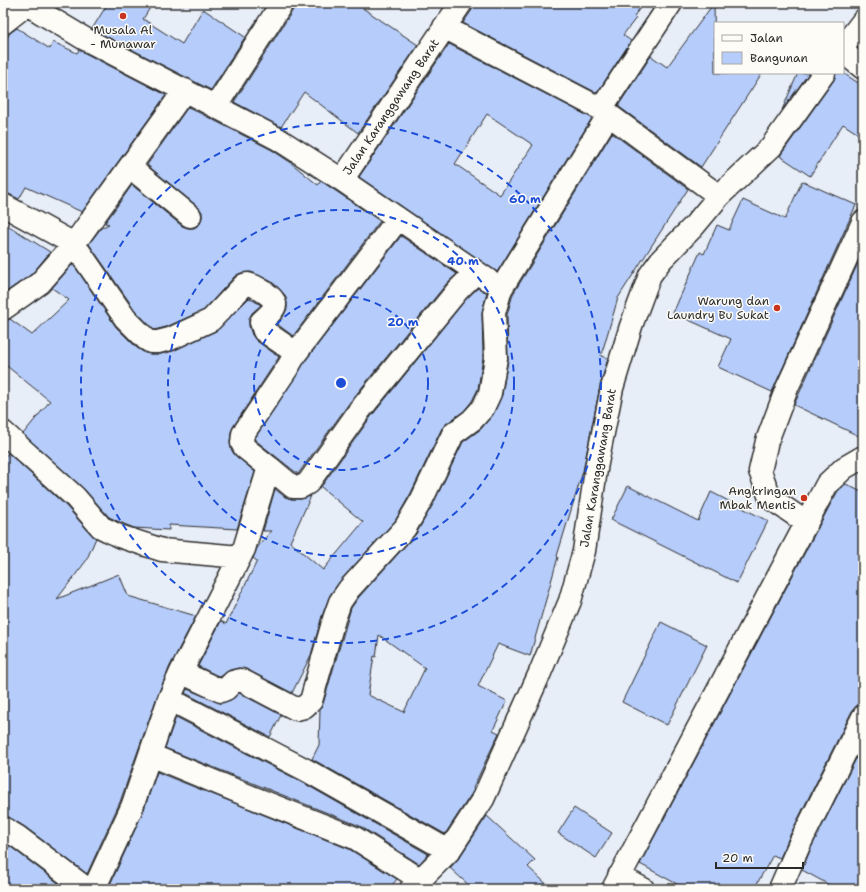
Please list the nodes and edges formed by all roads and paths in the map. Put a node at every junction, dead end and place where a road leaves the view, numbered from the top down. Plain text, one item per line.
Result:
1 (282, 3) edge
2 (461, 3) edge
3 (671, 3) edge
4 (25, 4) edge
5 (863, 21) edge
6 (3, 23) edge
7 (444, 27) junction
8 (844, 46) edge
9 (844, 53) edge
10 (863, 68) edge
11 (823, 74) edge
12 (185, 90) junction
13 (216, 106) junction
14 (605, 112) junction
15 (130, 167) junction
16 (342, 180) junction
17 (719, 196) junction
18 (3, 205) edge
19 (190, 216) dead end
20 (398, 219) junction
21 (863, 222) edge
22 (74, 244) junction
23 (476, 272) junction
24 (501, 289) junction
25 (3, 309) edge
26 (296, 353) junction
27 (3, 432) edge
28 (863, 457) edge
29 (269, 467) junction
30 (807, 523) junction
31 (240, 557) junction
32 (181, 672) junction
33 (169, 699) junction
34 (863, 717) edge
35 (150, 755) junction
36 (3, 828) edge
37 (449, 851) junction
38 (616, 883) edge
39 (416, 884) edge
40 (87, 889) edge
41 (94, 889) edge
42 (643, 889) edge
43 (780, 889) edge

1 - 13 street
2 - 7 street, Jalan Karanggawang Barat
3 - 14 street
4 - 6 street
4 - 12 street, Jalan Karanggawang Barat
5 - 8 street
7 - 14 street
7 - 16 street, Jalan Karanggawang Barat
9 - 10 street
11 - 17 street, Jalan Karanggawang Barat
12 - 13 street, Jalan Karanggawang Barat
12 - 15 street
13 - 16 street, Jalan Karanggawang Barat
14 - 17 street
14 - 24 street
15 - 19 street
15 - 22 street
16 - 20 street
17 - 37 street, Jalan Karanggawang Barat
18 - 22 street
20 - 23 street
20 - 26 street
21 - 30 street
22 - 25 street
22 - 26 street
23 - 24 street
23 - 29 street
24 - 32 street
26 - 29 street
27 - 31 street
28 - 30 street
29 - 31 street
30 - 38 street
31 - 32 street
32 - 33 street
33 - 35 street
33 - 37 street
34 - 43 street
35 - 39 street
35 - 41 street
36 - 40 street
37 - 39 street, Jalan Karanggawang Barat
38 - 42 street

